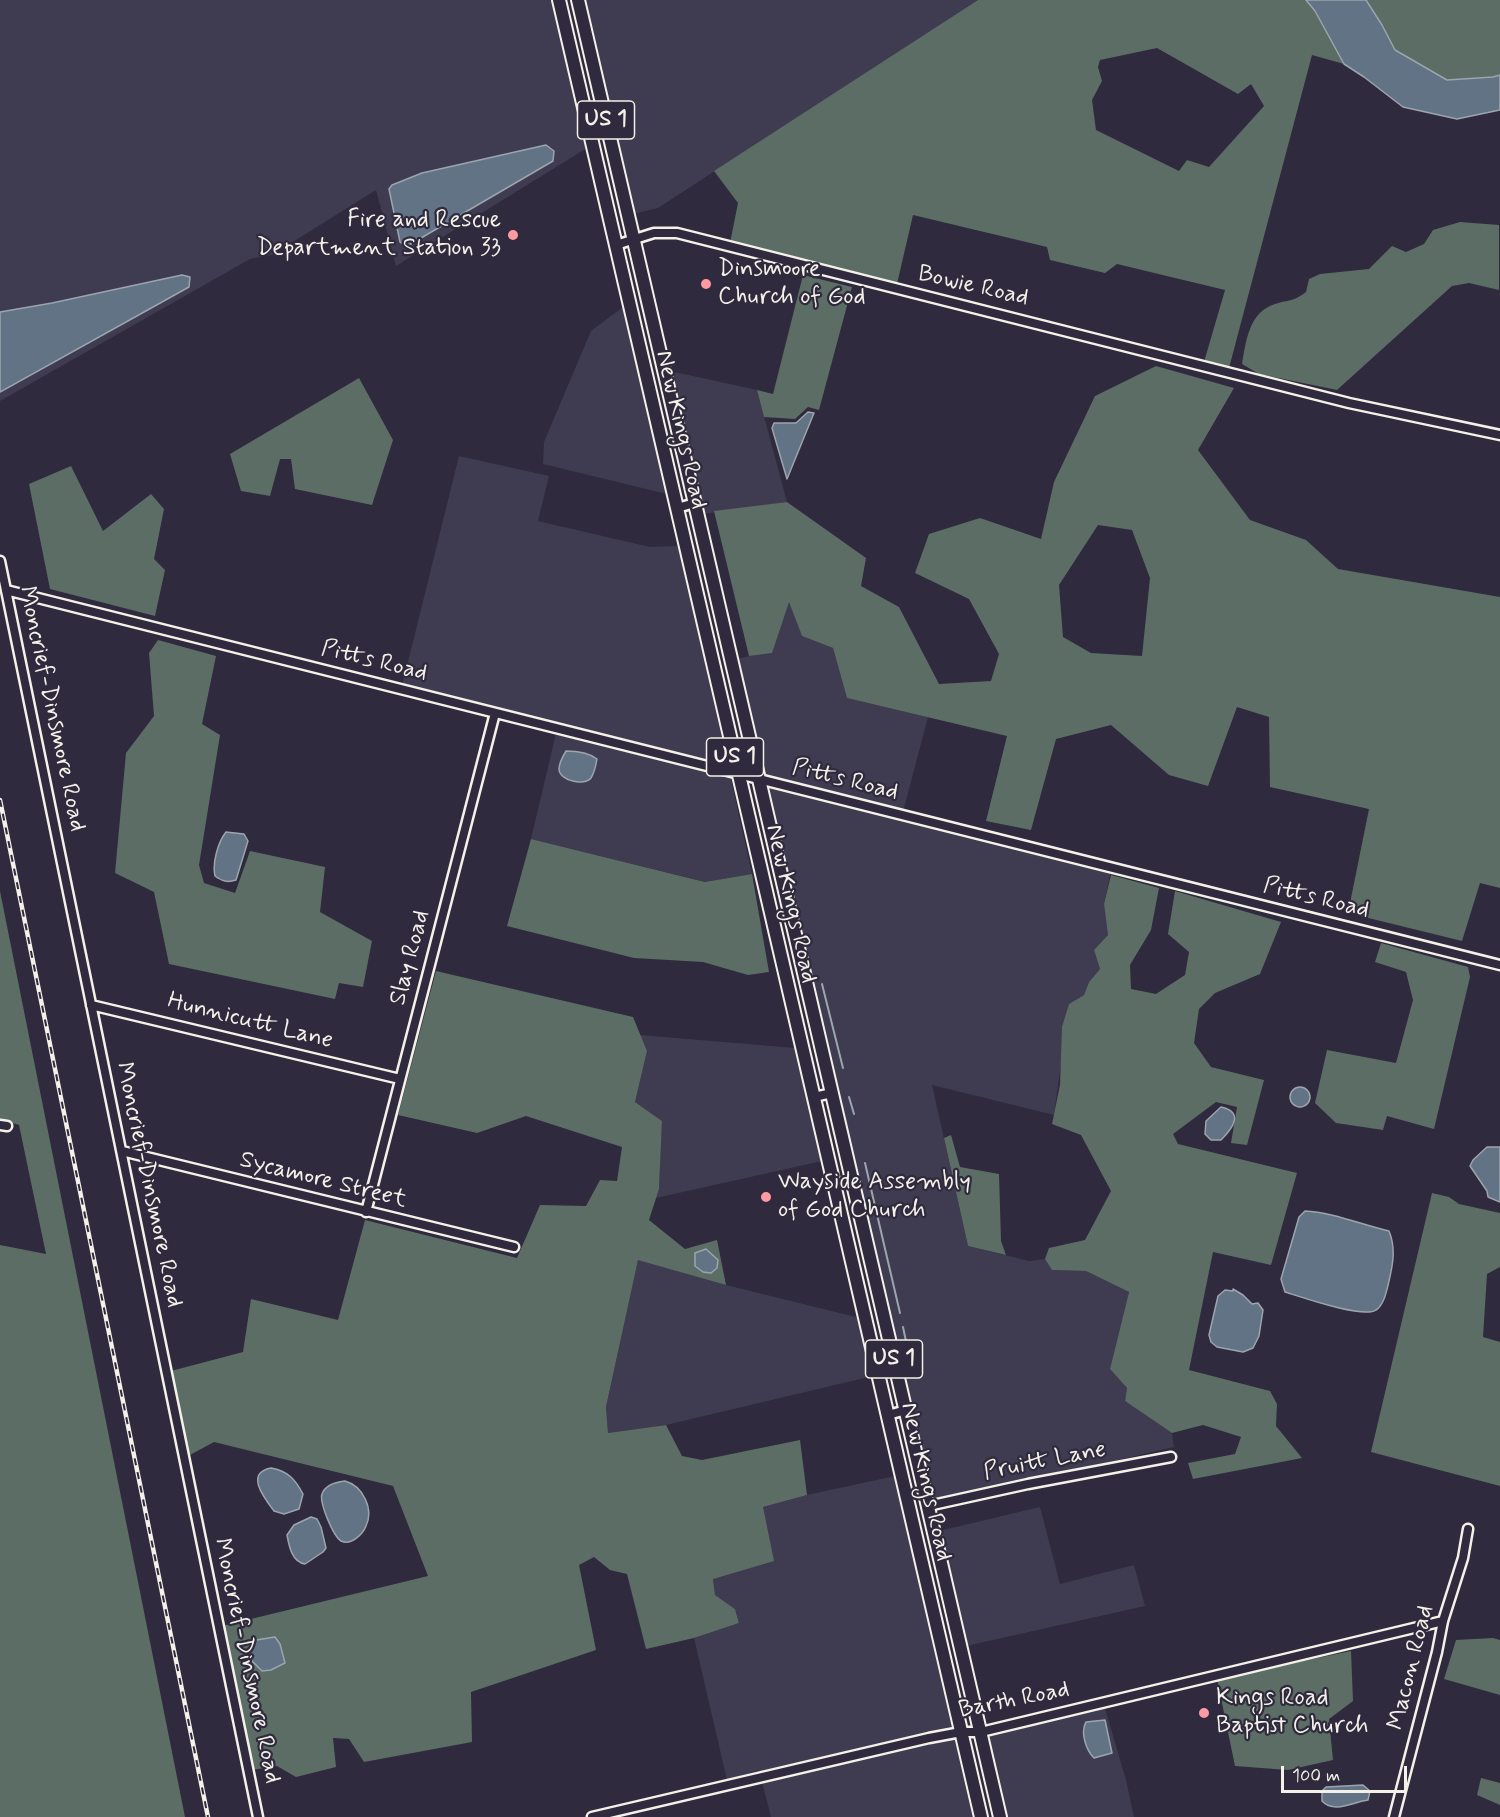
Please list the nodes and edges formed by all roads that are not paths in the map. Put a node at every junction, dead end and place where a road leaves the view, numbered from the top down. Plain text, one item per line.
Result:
1 (558, 0) edge
2 (578, 0) edge
3 (617, 167) junction
4 (599, 175) junction
5 (633, 239) junction
6 (616, 245) junction
7 (1500, 435) edge
8 (695, 503) junction
9 (677, 508) junction
10 (0, 561) edge
11 (6, 590) junction
12 (495, 713) junction
13 (739, 775) junction
14 (760, 780) junction
15 (1500, 965) edge
16 (91, 1005) junction
17 (400, 1079) junction
18 (832, 1093) junction
19 (814, 1097) junction
20 (122, 1151) junction
21 (366, 1212) junction
22 (514, 1247) dead end
23 (906, 1410) junction
24 (888, 1415) junction
25 (1171, 1457) dead end
26 (928, 1506) junction
27 (1468, 1528) dead end
28 (1443, 1622) junction
29 (962, 1732) junction
30 (981, 1732) junction
31 (258, 1817) edge
32 (592, 1817) edge
33 (981, 1817) edge
34 (1000, 1817) edge
35 (1394, 1817) edge

1 - 4 highway, New Kings Road / US 1
2 - 3 highway, New Kings Road / US 1
3 - 4 street
3 - 5 highway, New Kings Road / US 1
4 - 6 highway, New Kings Road / US 1
5 - 6 street, Bowie Road
5 - 7 street, Bowie Road
5 - 8 highway, New Kings Road / US 1
6 - 9 highway, New Kings Road / US 1
8 - 9 street
8 - 14 highway, New Kings Road / US 1
9 - 13 highway, New Kings Road / US 1
10 - 11 street, Moncrief-Dinsmore Road
11 - 12 street, Pitts Road
11 - 16 street, Moncrief-Dinsmore Road
12 - 13 street, Pitts Road
12 - 17 street, Slay Road
13 - 14 street, Pitts Road
13 - 19 highway, New Kings Road / US 1
14 - 15 street, Pitts Road
14 - 18 highway, New Kings Road / US 1
16 - 17 street, Hunnicutt Lane
16 - 20 street, Moncrief-Dinsmore Road
17 - 21 street, Slay Road
18 - 19 street
18 - 23 highway, New Kings Road / US 1
19 - 24 highway, New Kings Road / US 1
20 - 21 street, Sycamore Street
20 - 31 street, Moncrief-Dinsmore Road
21 - 22 street, Sycamore Street
23 - 24 street
23 - 26 highway, New Kings Road / US 1
24 - 29 highway, New Kings Road / US 1
25 - 26 street, Pruitt Lane
26 - 30 highway, New Kings Road / US 1
27 - 28 street, Macon Road
28 - 30 street, Barth Road
28 - 35 street, Macon Road
29 - 30 street, Barth Road
29 - 32 street, Barth Road
29 - 33 highway, New Kings Road / US 1
30 - 34 highway, New Kings Road / US 1

